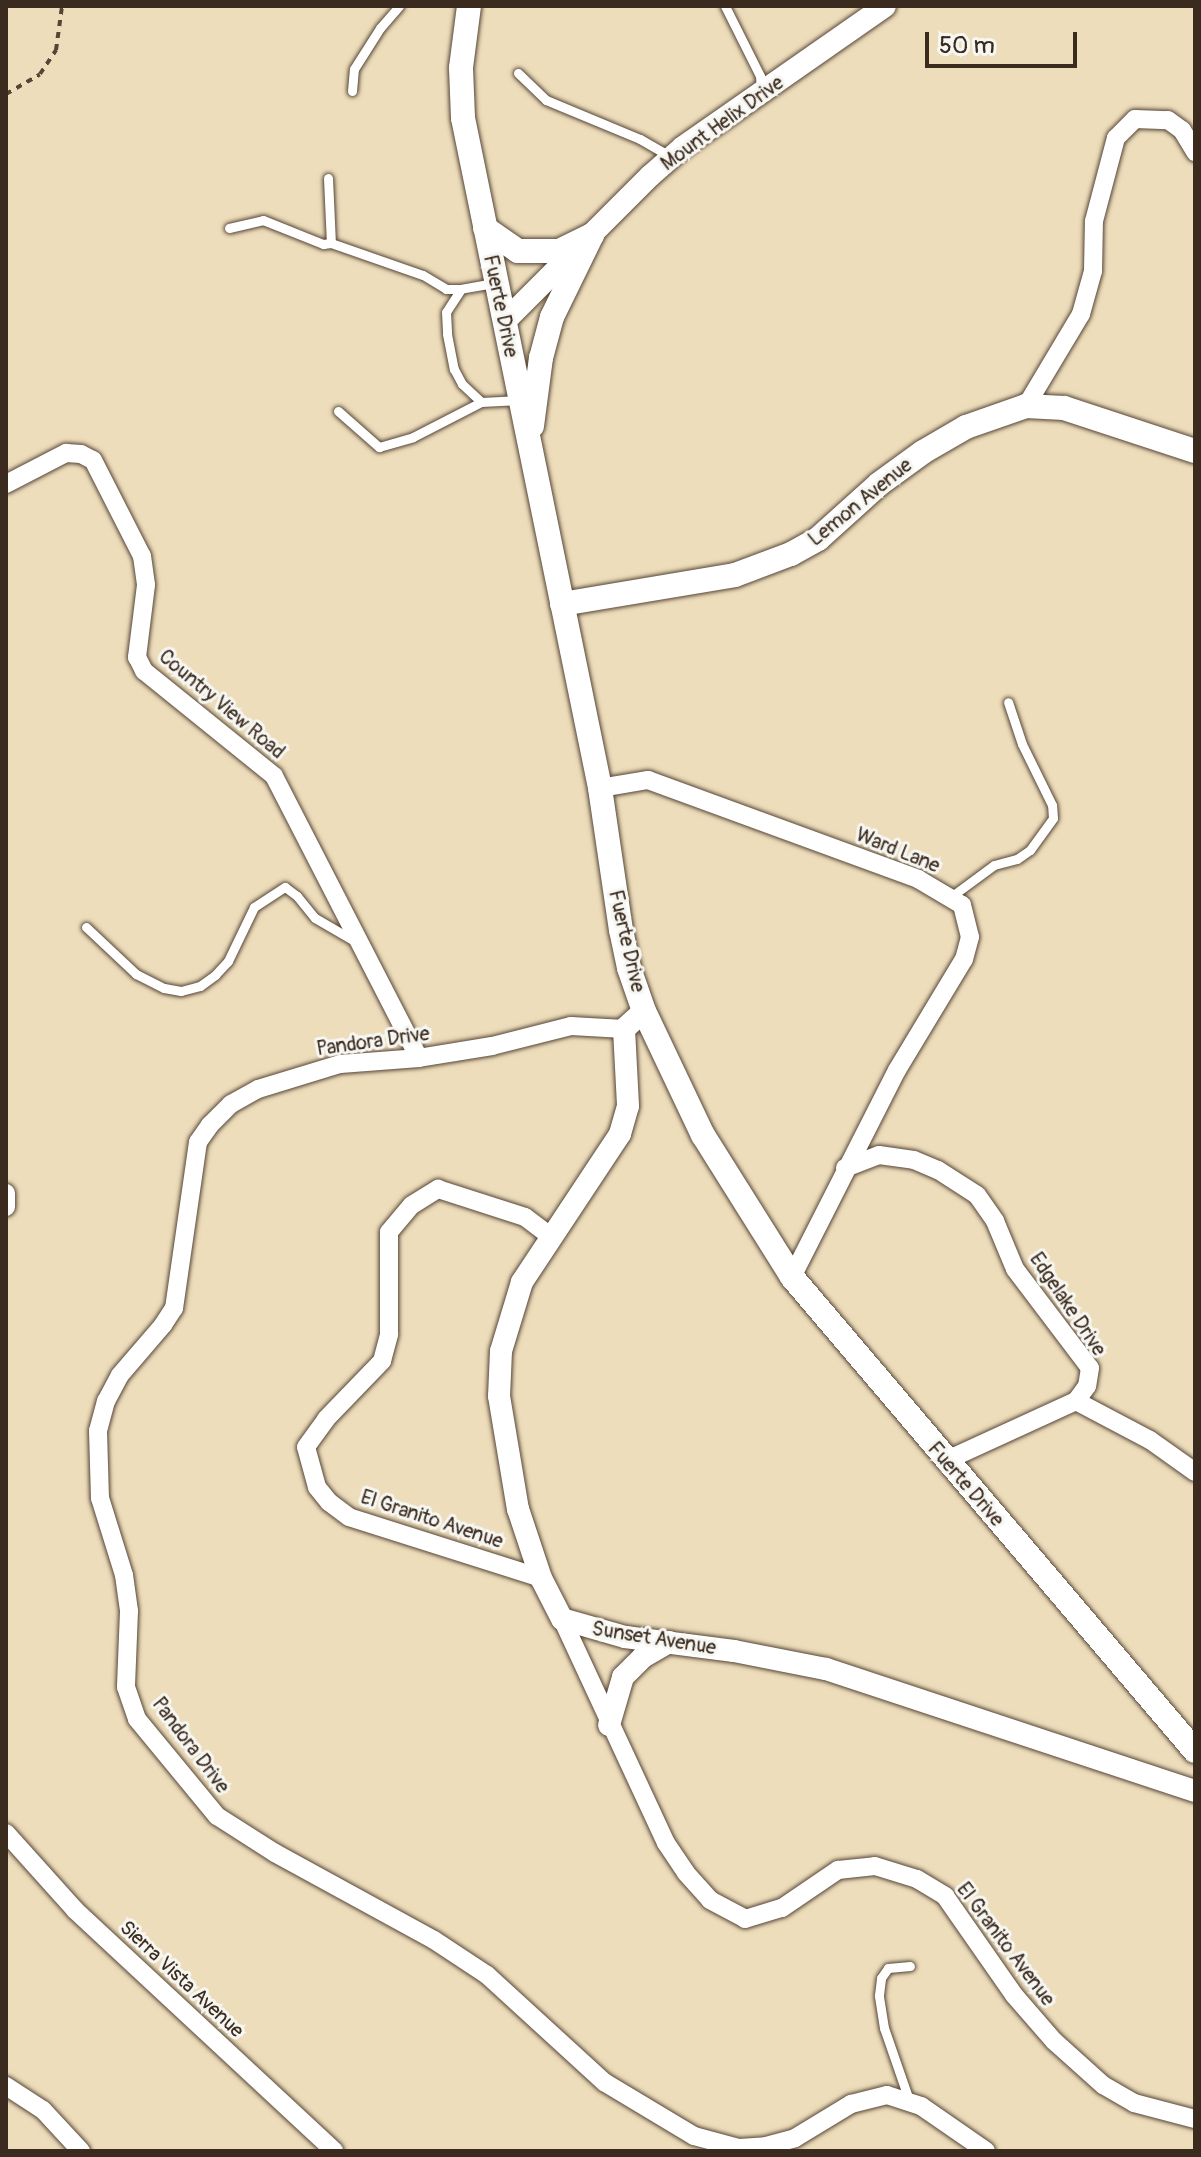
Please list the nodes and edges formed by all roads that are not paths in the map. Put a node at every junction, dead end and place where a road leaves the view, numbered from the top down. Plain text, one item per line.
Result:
1 (399, 6) edge
2 (469, 6) edge
3 (725, 6) edge
4 (885, 6) edge
5 (518, 73) dead end
6 (352, 91) dead end
7 (762, 92) junction
8 (1195, 152) edge
9 (672, 157) junction
10 (328, 178) dead end
11 (229, 228) dead end
12 (485, 228) junction
13 (592, 235) junction
14 (331, 243) junction
15 (496, 283) junction
16 (461, 289) junction
17 (504, 322) junction
18 (520, 400) junction
19 (481, 402) junction
20 (1026, 406) junction
21 (338, 411) dead end
22 (529, 444) junction
23 (1195, 451) edge
24 (6, 484) edge
25 (562, 604) junction
26 (1008, 702) dead end
27 (600, 788) junction
28 (952, 896) junction
29 (86, 927) dead end
30 (359, 944) junction
31 (644, 1011) junction
32 (624, 1029) junction
33 (419, 1058) junction
34 (845, 1168) junction
35 (6, 1193) edge
36 (6, 1207) edge
37 (552, 1237) junction
38 (792, 1277) junction
39 (1076, 1401) junction
40 (945, 1461) junction
41 (1195, 1472) edge
42 (541, 1578) junction
43 (562, 1619) junction
44 (669, 1642) junction
45 (609, 1725) junction
46 (1195, 1751) edge
47 (1195, 1791) edge
48 (6, 1833) edge
49 (910, 1966) dead end
50 (6, 2086) edge
51 (909, 2100) junction
52 (1195, 2119) edge
53 (81, 2151) edge
54 (334, 2151) edge
55 (986, 2151) edge

1 - 6 lane
2 - 12 main road, Fuerte Drive
3 - 7 lane
4 - 7 street, Mount Helix Drive
5 - 9 lane
7 - 9 street, Mount Helix Drive
8 - 20 street
9 - 13 street, Mount Helix Drive
10 - 14 lane
11 - 14 lane
12 - 13 main road
12 - 15 main road, Fuerte Drive
13 - 17 street, Mount Helix Drive
13 - 22 main road
14 - 16 lane
15 - 16 lane
15 - 17 main road, Fuerte Drive
16 - 19 lane
17 - 18 main road, Fuerte Drive
18 - 19 lane
18 - 22 main road, Fuerte Drive
19 - 21 lane
20 - 23 main road, Lemon Avenue
20 - 25 main road, Lemon Avenue
22 - 25 main road, Fuerte Drive
24 - 30 street, Country View Road
25 - 27 main road, Fuerte Drive
26 - 28 lane
27 - 28 street, Ward Lane
27 - 31 main road, Fuerte Drive
28 - 34 street, Ward Lane
29 - 30 lane
30 - 33 street, Country View Road
31 - 32 street
31 - 38 main road, Fuerte Drive
32 - 33 street, Pandora Drive
32 - 37 street
33 - 51 street, Pandora Drive
34 - 38 street, Ward Lane
34 - 39 street, Edgelake Drive
35 - 36 street
37 - 42 street
37 - 42 street, El Granito Avenue
38 - 40 main road, Fuerte Drive
39 - 40 street
39 - 41 street
40 - 46 main road, Fuerte Drive
42 - 43 street
43 - 44 street, Sunset Avenue
43 - 45 street, El Granito Avenue
44 - 45 street
44 - 47 street, Sunset Avenue
45 - 52 street, El Granito Avenue
48 - 54 street, Sierra Vista Avenue
49 - 51 lane
50 - 53 street
51 - 55 street, Pandora Drive

